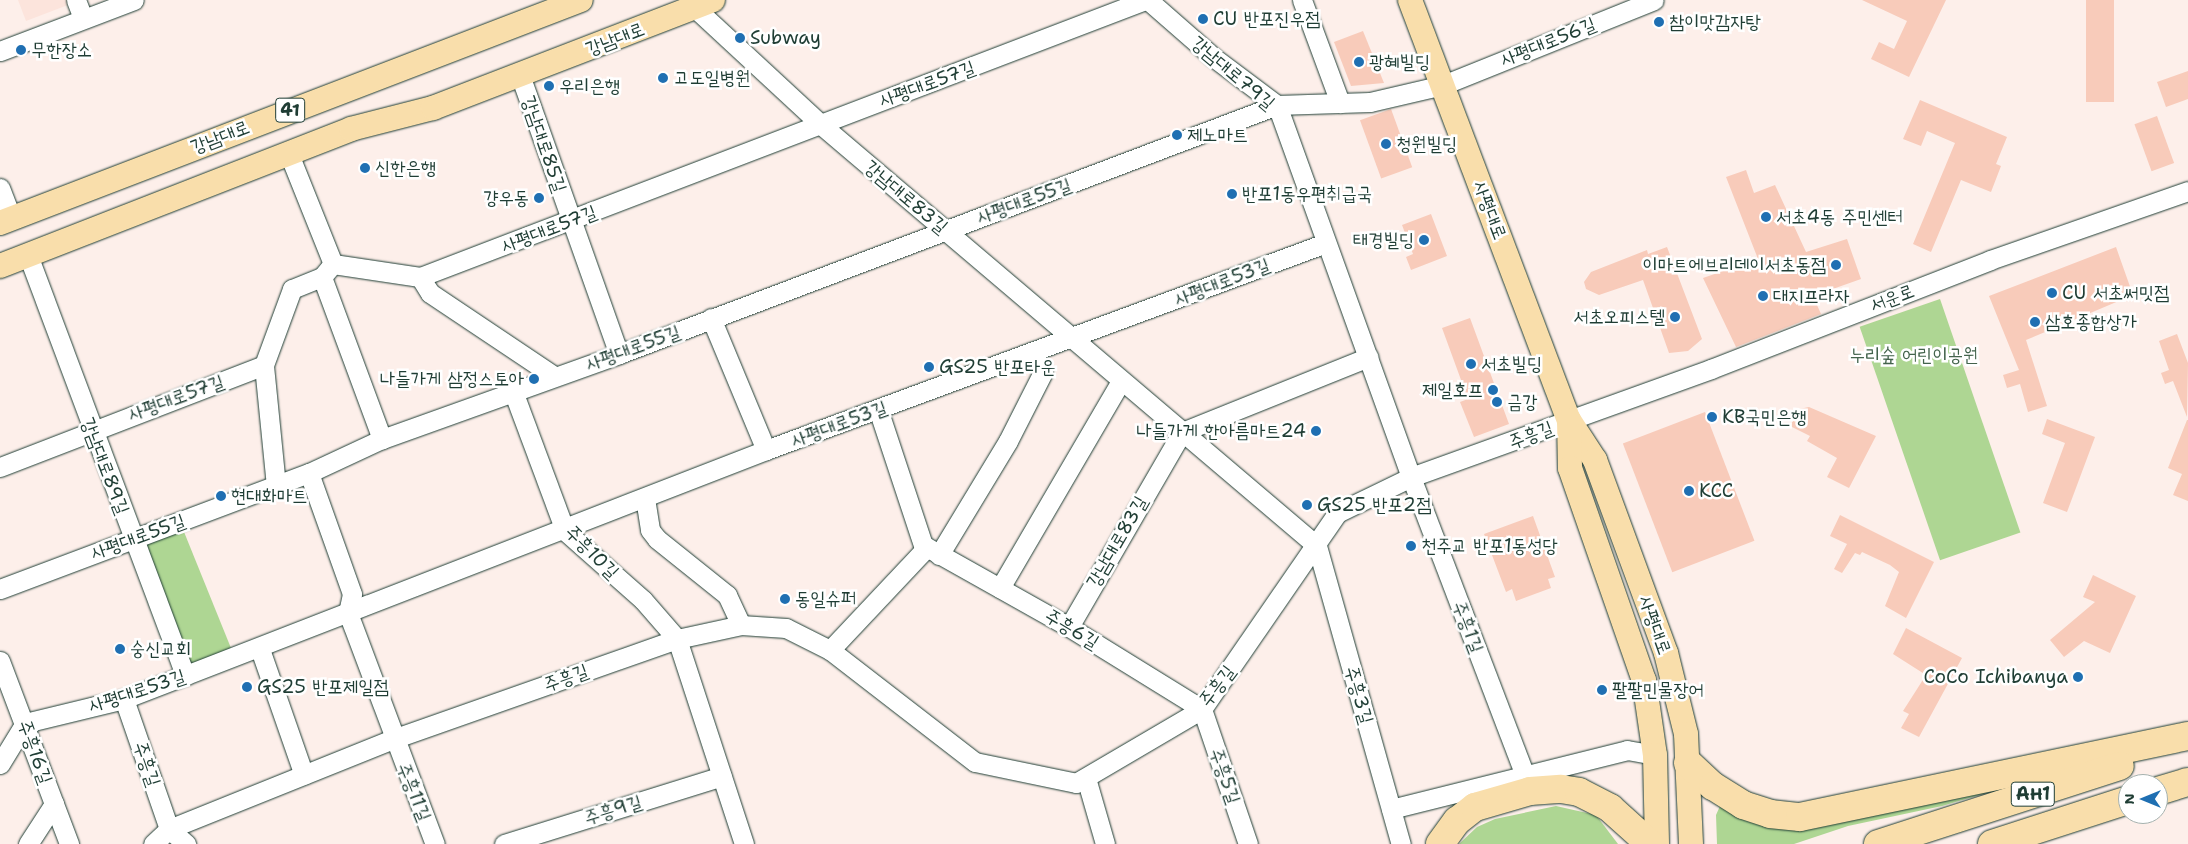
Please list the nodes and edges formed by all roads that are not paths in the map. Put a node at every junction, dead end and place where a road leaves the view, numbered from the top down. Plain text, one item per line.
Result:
1 (76, 0) edge
2 (134, 0) edge
3 (581, 0) edge
4 (1147, 0) edge
5 (1302, 0) edge
6 (1410, 0) edge
7 (1654, 0) edge
8 (704, 4) edge
9 (84, 18) junction
10 (0, 51) edge
11 (520, 75) junction
12 (1443, 85) junction
13 (1340, 103) junction
14 (1277, 105) junction
15 (819, 123) junction
16 (290, 154) junction
17 (0, 188) edge
18 (2188, 191) edge
19 (6, 221) edge
20 (570, 221) junction
21 (945, 230) junction
22 (1326, 243) junction
23 (28, 256) junction
24 (0, 266) edge
25 (328, 270) junction
26 (420, 277) junction
27 (711, 318) junction
28 (1072, 338) junction
29 (1033, 352) junction
30 (619, 354) junction
31 (1369, 356) junction
32 (264, 365) junction
33 (554, 376) junction
34 (1121, 380) junction
35 (513, 391) junction
36 (878, 409) junction
37 (1569, 420) junction
38 (91, 430) junction
39 (1182, 432) junction
40 (382, 439) junction
41 (766, 450) junction
42 (0, 467) edge
43 (309, 473) junction
44 (1411, 477) junction
45 (276, 486) junction
46 (645, 498) junction
47 (565, 531) junction
48 (132, 538) junction
49 (1317, 546) junction
50 (933, 551) junction
51 (1000, 588) junction
52 (0, 589) edge
53 (348, 613) junction
54 (741, 625) junction
55 (1069, 627) junction
56 (677, 639) junction
57 (260, 649) junction
58 (830, 650) junction
59 (0, 661) edge
60 (185, 676) junction
61 (6, 693) edge
62 (124, 699) junction
63 (1202, 709) junction
64 (26, 723) junction
65 (2188, 736) edge
66 (393, 739) junction
67 (2188, 745) edge
68 (1655, 755) junction
69 (1688, 763) junction
70 (0, 764) edge
71 (304, 775) junction
72 (722, 776) junction
73 (1525, 776) junction
74 (1086, 778) junction
75 (2188, 782) edge
76 (2168, 788) edge
77 (2118, 803) edge
78 (54, 804) junction
79 (1391, 809) junction
80 (2118, 810) edge
81 (169, 829) junction
82 (28, 844) edge
83 (69, 844) edge
84 (154, 844) edge
85 (186, 844) edge
86 (435, 844) edge
87 (504, 844) edge
88 (744, 844) edge
89 (1105, 844) edge
90 (1248, 844) edge
91 (1401, 844) edge
92 (1440, 844) edge
93 (1650, 844) edge
94 (1658, 844) edge
95 (1691, 844) edge
96 (1878, 844) edge
97 (1992, 844) edge
98 (2053, 844) edge

1 - 9 street
2 - 9 street
3 - 19 main road, 강남대로 / 41
4 - 14 street, 강남대로79길
4 - 15 street, 사평대로57길
5 - 13 street
6 - 12 main road, 사평대로
7 - 12 street, 사평대로56길
8 - 11 main road, 강남대로 / 41
8 - 15 street, 강남대로83길
9 - 10 street
11 - 16 main road, 강남대로 / 41
11 - 20 street, 강남대로85길
12 - 13 street, 사평대로55길
12 - 37 main road, 사평대로
13 - 14 street, 사평대로55길
14 - 21 street, 사평대로55길
14 - 22 street, 강남대로79길
15 - 20 street, 사평대로57길
15 - 21 street, 강남대로83길
16 - 23 main road, 강남대로 / 41
16 - 25 street
17 - 19 street
18 - 37 street, 서운로
20 - 26 street, 사평대로57길
20 - 30 street, 강남대로85길
21 - 27 street, 사평대로55길
21 - 28 street, 강남대로83길
22 - 28 street, 사평대로53길
22 - 31 street, 강남대로79길
23 - 24 main road, 강남대로 / 41
23 - 38 street, 강남대로89길
25 - 26 street, 사평대로57길
25 - 32 street
25 - 40 street
26 - 33 street
27 - 30 street, 사평대로55길
27 - 41 street
28 - 29 street, 사평대로53길
28 - 34 street, 강남대로83길
29 - 36 street, 사평대로53길
29 - 50 street
30 - 33 street, 사평대로55길
31 - 39 street
31 - 44 street, 강남대로79길
32 - 38 street, 사평대로57길
32 - 45 street
33 - 35 street, 사평대로55길
34 - 39 street, 강남대로83길
34 - 51 street
35 - 40 street, 사평대로55길
35 - 47 street, 주흥10길
36 - 41 street, 사평대로53길
36 - 50 street
37 - 44 street, 주흥길
37 - 68 main road, 사평대로
37 - 69 main road, 사평대로
38 - 42 street, 사평대로57길
38 - 48 street, 강남대로89길
39 - 49 street, 강남대로83길
39 - 55 street, 강남대로83길
40 - 43 street, 사평대로55길
41 - 46 street, 사평대로53길
43 - 45 street, 사평대로55길
43 - 53 street
44 - 49 street, 주흥길
44 - 73 street, 주흥1길
45 - 48 street, 사평대로55길
46 - 47 street, 사평대로53길
46 - 54 street
47 - 53 street, 사평대로53길
47 - 56 street, 주흥10길
48 - 52 street, 사평대로55길
48 - 60 street, 강남대로89길
49 - 63 street, 주흥길
49 - 79 street, 주흥3길
50 - 51 street, 주흥6길
50 - 58 street
51 - 55 street, 주흥6길
53 - 57 street, 사평대로53길
53 - 66 street
54 - 56 street, 주흥길
54 - 58 street, 주흥길
55 - 63 street, 주흥6길
56 - 66 street, 주흥길
56 - 72 street
57 - 60 street, 사평대로53길
57 - 71 street
58 - 74 street, 주흥길
59 - 61 street, 주흥16길
60 - 62 street, 사평대로53길
61 - 64 street, 주흥16길
62 - 64 street, 사평대로53길
62 - 81 street, 주흥길
63 - 74 street, 주흥길
63 - 90 street, 주흥5길
64 - 70 street
64 - 78 street, 주흥16길
65 - 69 highway
66 - 71 street, 주흥길
66 - 86 street, 주흥11길
67 - 96 highway, AH1
68 - 73 street
68 - 94 main road, 사평대로
69 - 95 main road, 사평대로
71 - 81 street, 주흥길
72 - 87 street, 주흥9길
72 - 88 street
73 - 79 street
74 - 89 street
75 - 76 highway
77 - 97 highway, AH1
78 - 82 street
78 - 83 street, 주흥16길
79 - 91 street, 주흥3길
80 - 98 highway
81 - 84 street, 주흥길
81 - 85 street
92 - 93 highway

